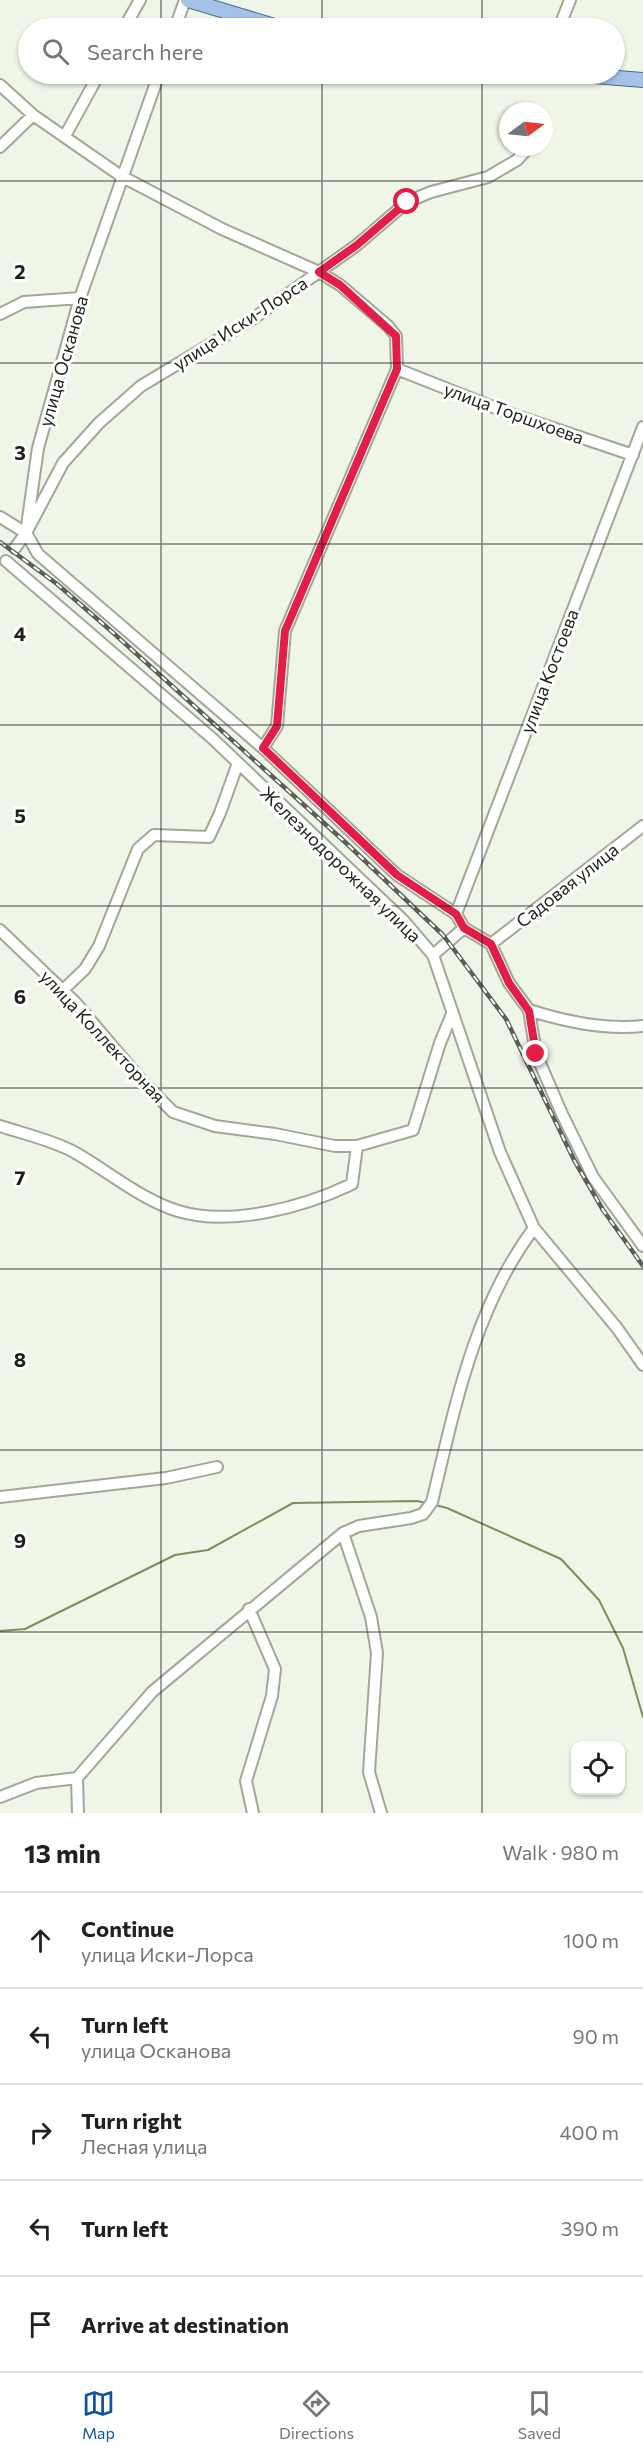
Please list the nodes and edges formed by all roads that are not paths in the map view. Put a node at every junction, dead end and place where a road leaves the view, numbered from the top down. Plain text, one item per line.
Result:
1 (140, 0) edge
2 (187, 0) edge
3 (570, 0) edge
4 (130, 18) edge
5 (179, 18) edge
6 (247, 18) edge
7 (564, 18) edge
8 (625, 79) edge
9 (643, 80) edge
10 (94, 84) edge
11 (155, 84) edge
12 (0, 85) edge
13 (33, 115) junction
14 (65, 136) junction
15 (0, 147) edge
16 (521, 156) edge
17 (121, 177) junction
18 (319, 272) junction
19 (80, 298) junction
20 (0, 314) edge
21 (397, 369) junction
22 (643, 427) edge
23 (633, 455) junction
24 (0, 517) edge
25 (26, 532) junction
26 (8, 556) edge
27 (263, 748) junction
28 (238, 763) junction
29 (643, 826) edge
30 (456, 914) junction
31 (464, 928) junction
32 (0, 930) edge
33 (491, 944) junction
34 (433, 955) junction
35 (63, 990) junction
36 (529, 1011) junction
37 (452, 1014) junction
38 (643, 1026) edge
39 (0, 1126) edge
40 (357, 1146) junction
41 (534, 1228) junction
42 (643, 1245) edge
43 (643, 1365) edge
44 (217, 1467) dead end
45 (0, 1497) edge
46 (343, 1533) junction
47 (249, 1609) junction
48 (77, 1778) junction
49 (0, 1797) edge
50 (78, 1813) edge
51 (253, 1813) edge
52 (381, 1813) edge

1 - 4 street
2 - 5 street
2 - 6 main road
3 - 7 street
8 - 9 main road
10 - 14 street
11 - 17 street, улица Осканова
12 - 13 street
13 - 14 street
13 - 15 street
14 - 17 street
16 - 18 street, улица Иски-Лорса
17 - 18 street
17 - 19 street, улица Осканова
18 - 21 street
18 - 25 street, улица Иски-Лорса
19 - 20 street
19 - 25 street, улица Осканова
21 - 23 street, улица Торшхоева
21 - 27 street
22 - 23 street, улица Костоева
23 - 30 street, улица Костоева
24 - 25 street
25 - 26 street, улица Осканова
25 - 27 street
26 - 28 street, Железнодорожная улица
27 - 30 street
28 - 34 street, Железнодорожная улица
28 - 35 street
29 - 33 street, Садовая улица
30 - 31 street
31 - 33 street
31 - 34 street
32 - 35 street, улица Коллекторная
33 - 36 street
34 - 37 street, Железнодорожная улица
35 - 40 street, улица Коллекторная
36 - 38 street
36 - 42 street
37 - 40 street, улица Коллекторная
37 - 41 street, Железнодорожная улица
39 - 40 street
41 - 43 street, Железнодорожная улица
41 - 46 street
44 - 45 street
46 - 47 street
46 - 52 street
47 - 48 street
47 - 51 street
48 - 49 street
48 - 50 street

